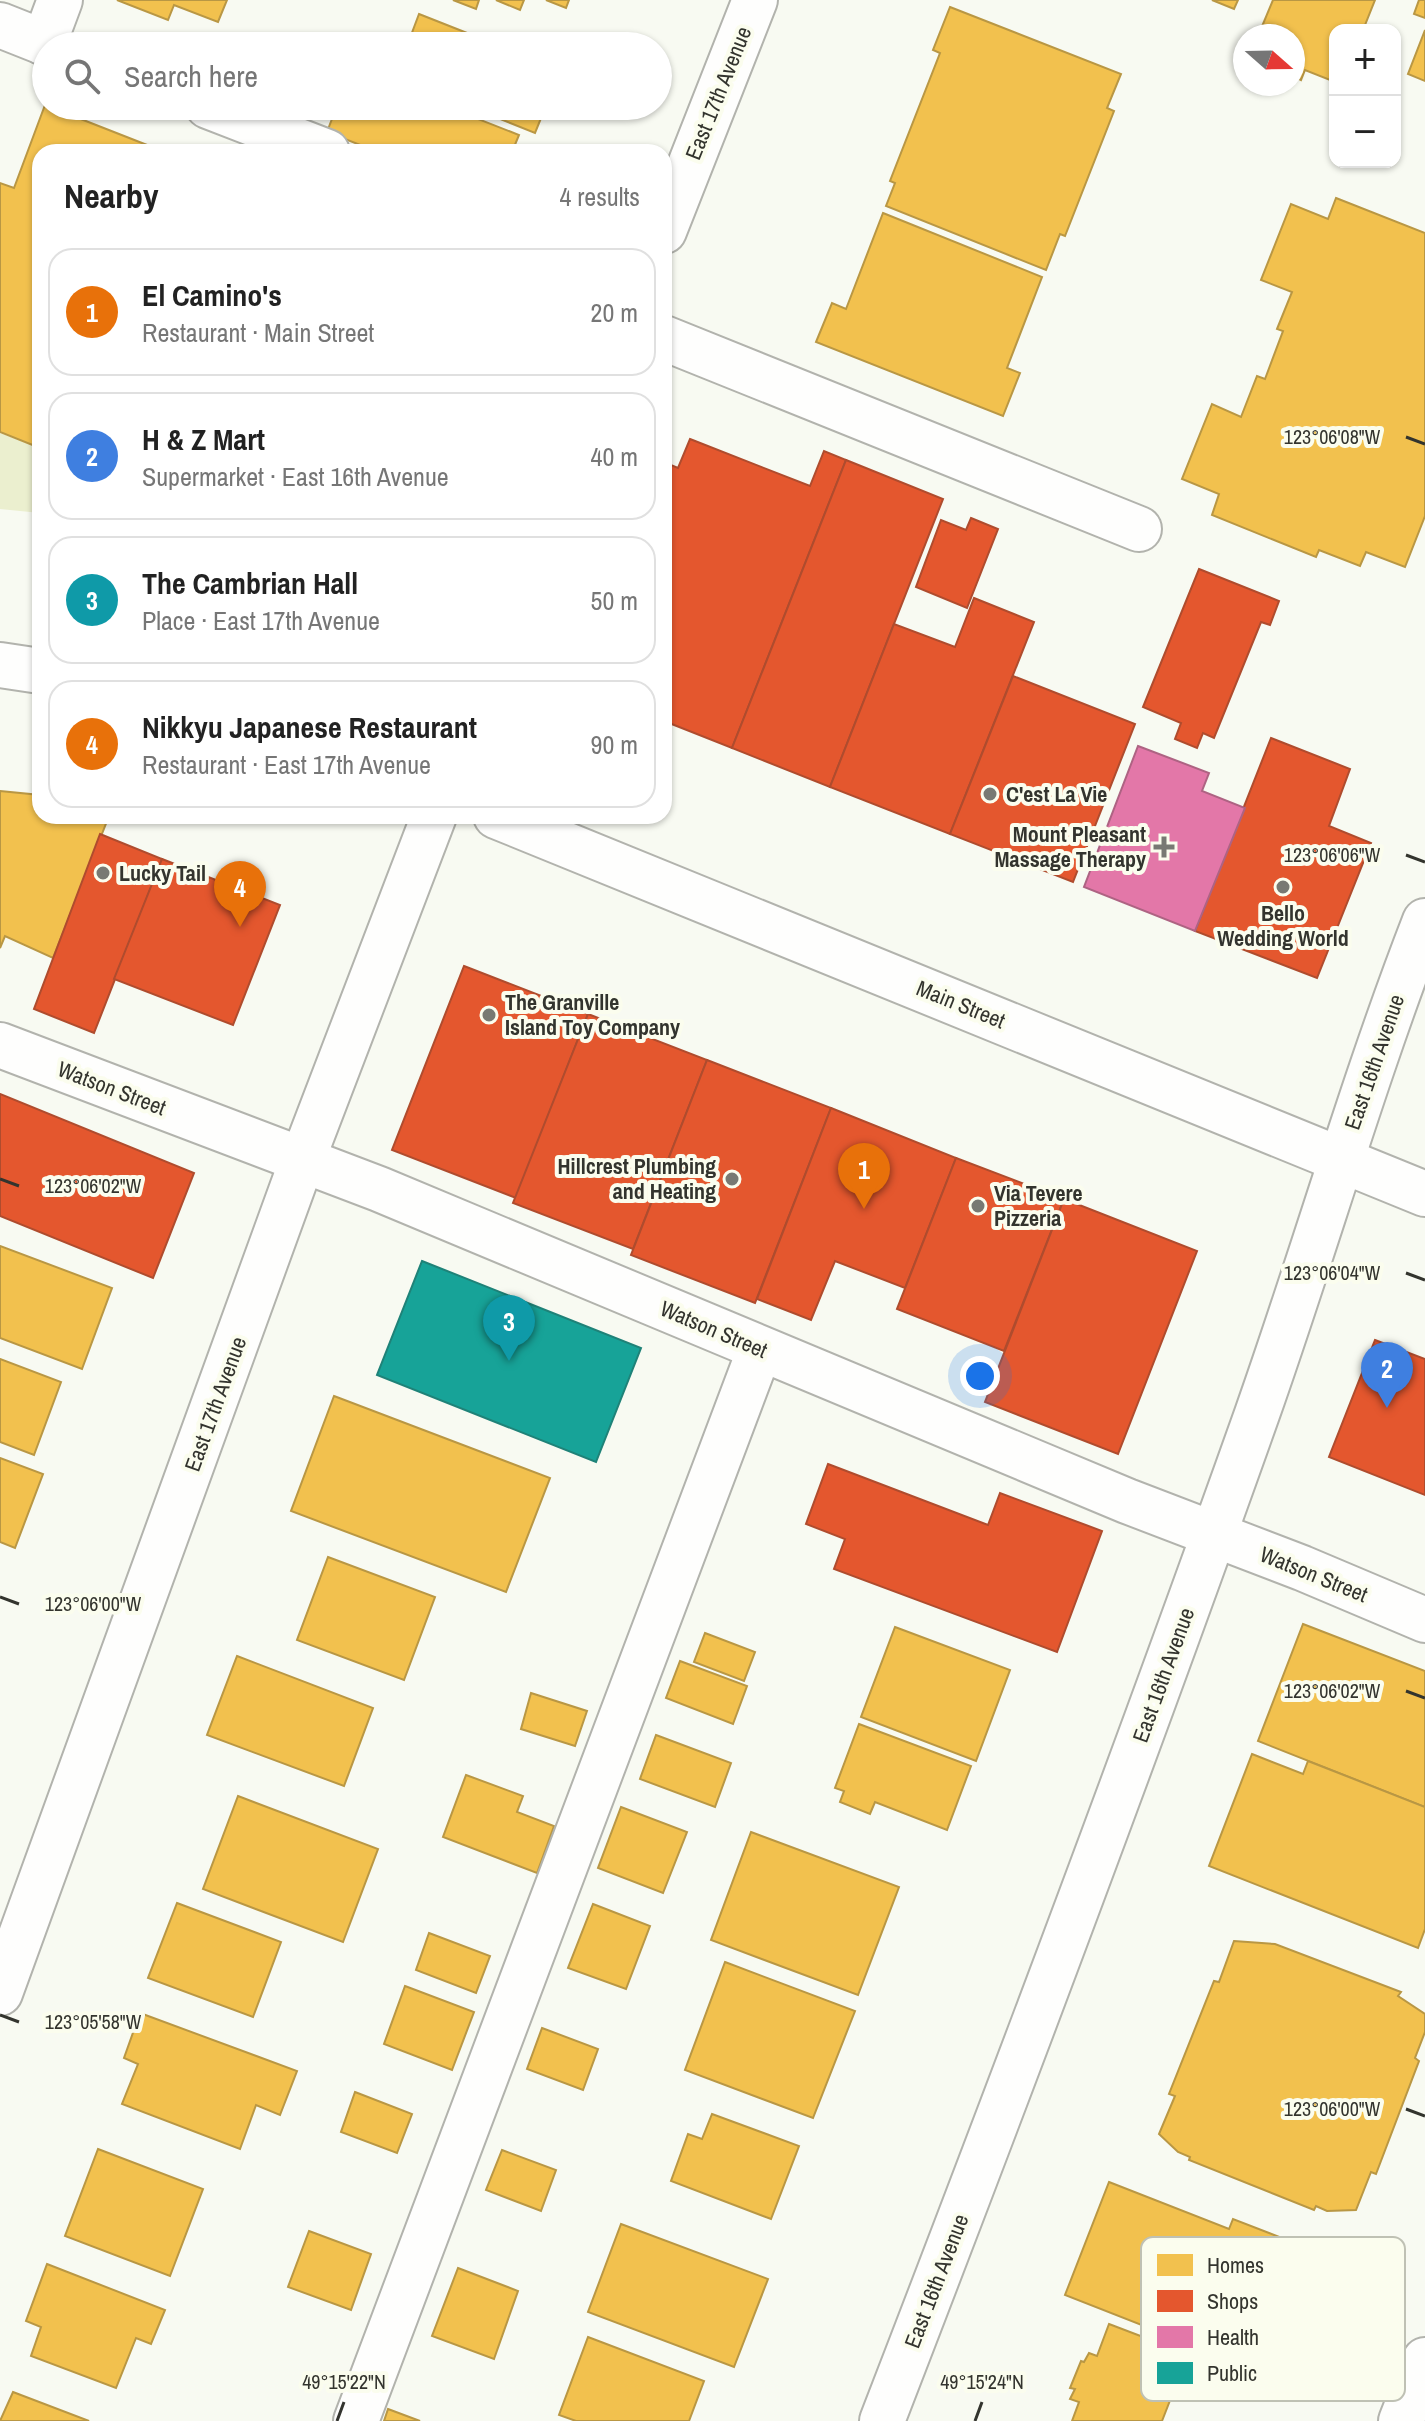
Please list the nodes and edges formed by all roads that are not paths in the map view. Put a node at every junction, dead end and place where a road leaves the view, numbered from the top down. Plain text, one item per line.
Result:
1 (60, 0) edge
2 (755, 0) edge
3 (0, 25) edge
4 (51, 32) edge
5 (32, 38) edge
6 (244, 120) edge
7 (306, 144) edge
8 (672, 211) edge
9 (672, 341) edge
10 (1139, 529) dead end
11 (0, 665) edge
12 (32, 670) edge
13 (431, 824) edge
14 (516, 824) edge
15 (1425, 921) edge
16 (0, 1045) edge
17 (1341, 1159) junction
18 (302, 1161) junction
19 (1425, 1194) edge
20 (760, 1349) junction
21 (1214, 1535) junction
22 (1425, 1620) edge
23 (0, 1993) edge
24 (1425, 2360) edge
25 (356, 2421) edge
26 (882, 2421) edge
27 (1401, 2421) edge

1 - 4 street
2 - 8 street, East 17th Avenue
3 - 5 street
6 - 7 street
9 - 10 street
11 - 12 street
13 - 18 street, East 17th Avenue
14 - 17 street, Main Street
15 - 17 street, East 16th Avenue
16 - 18 street, Watson Street
17 - 19 street, Main Street
17 - 21 street, East 16th Avenue
18 - 20 street, Watson Street
18 - 23 street, East 17th Avenue
20 - 21 street, Watson Street
20 - 25 street
21 - 22 street, Watson Street
21 - 26 street, East 16th Avenue
24 - 27 street

